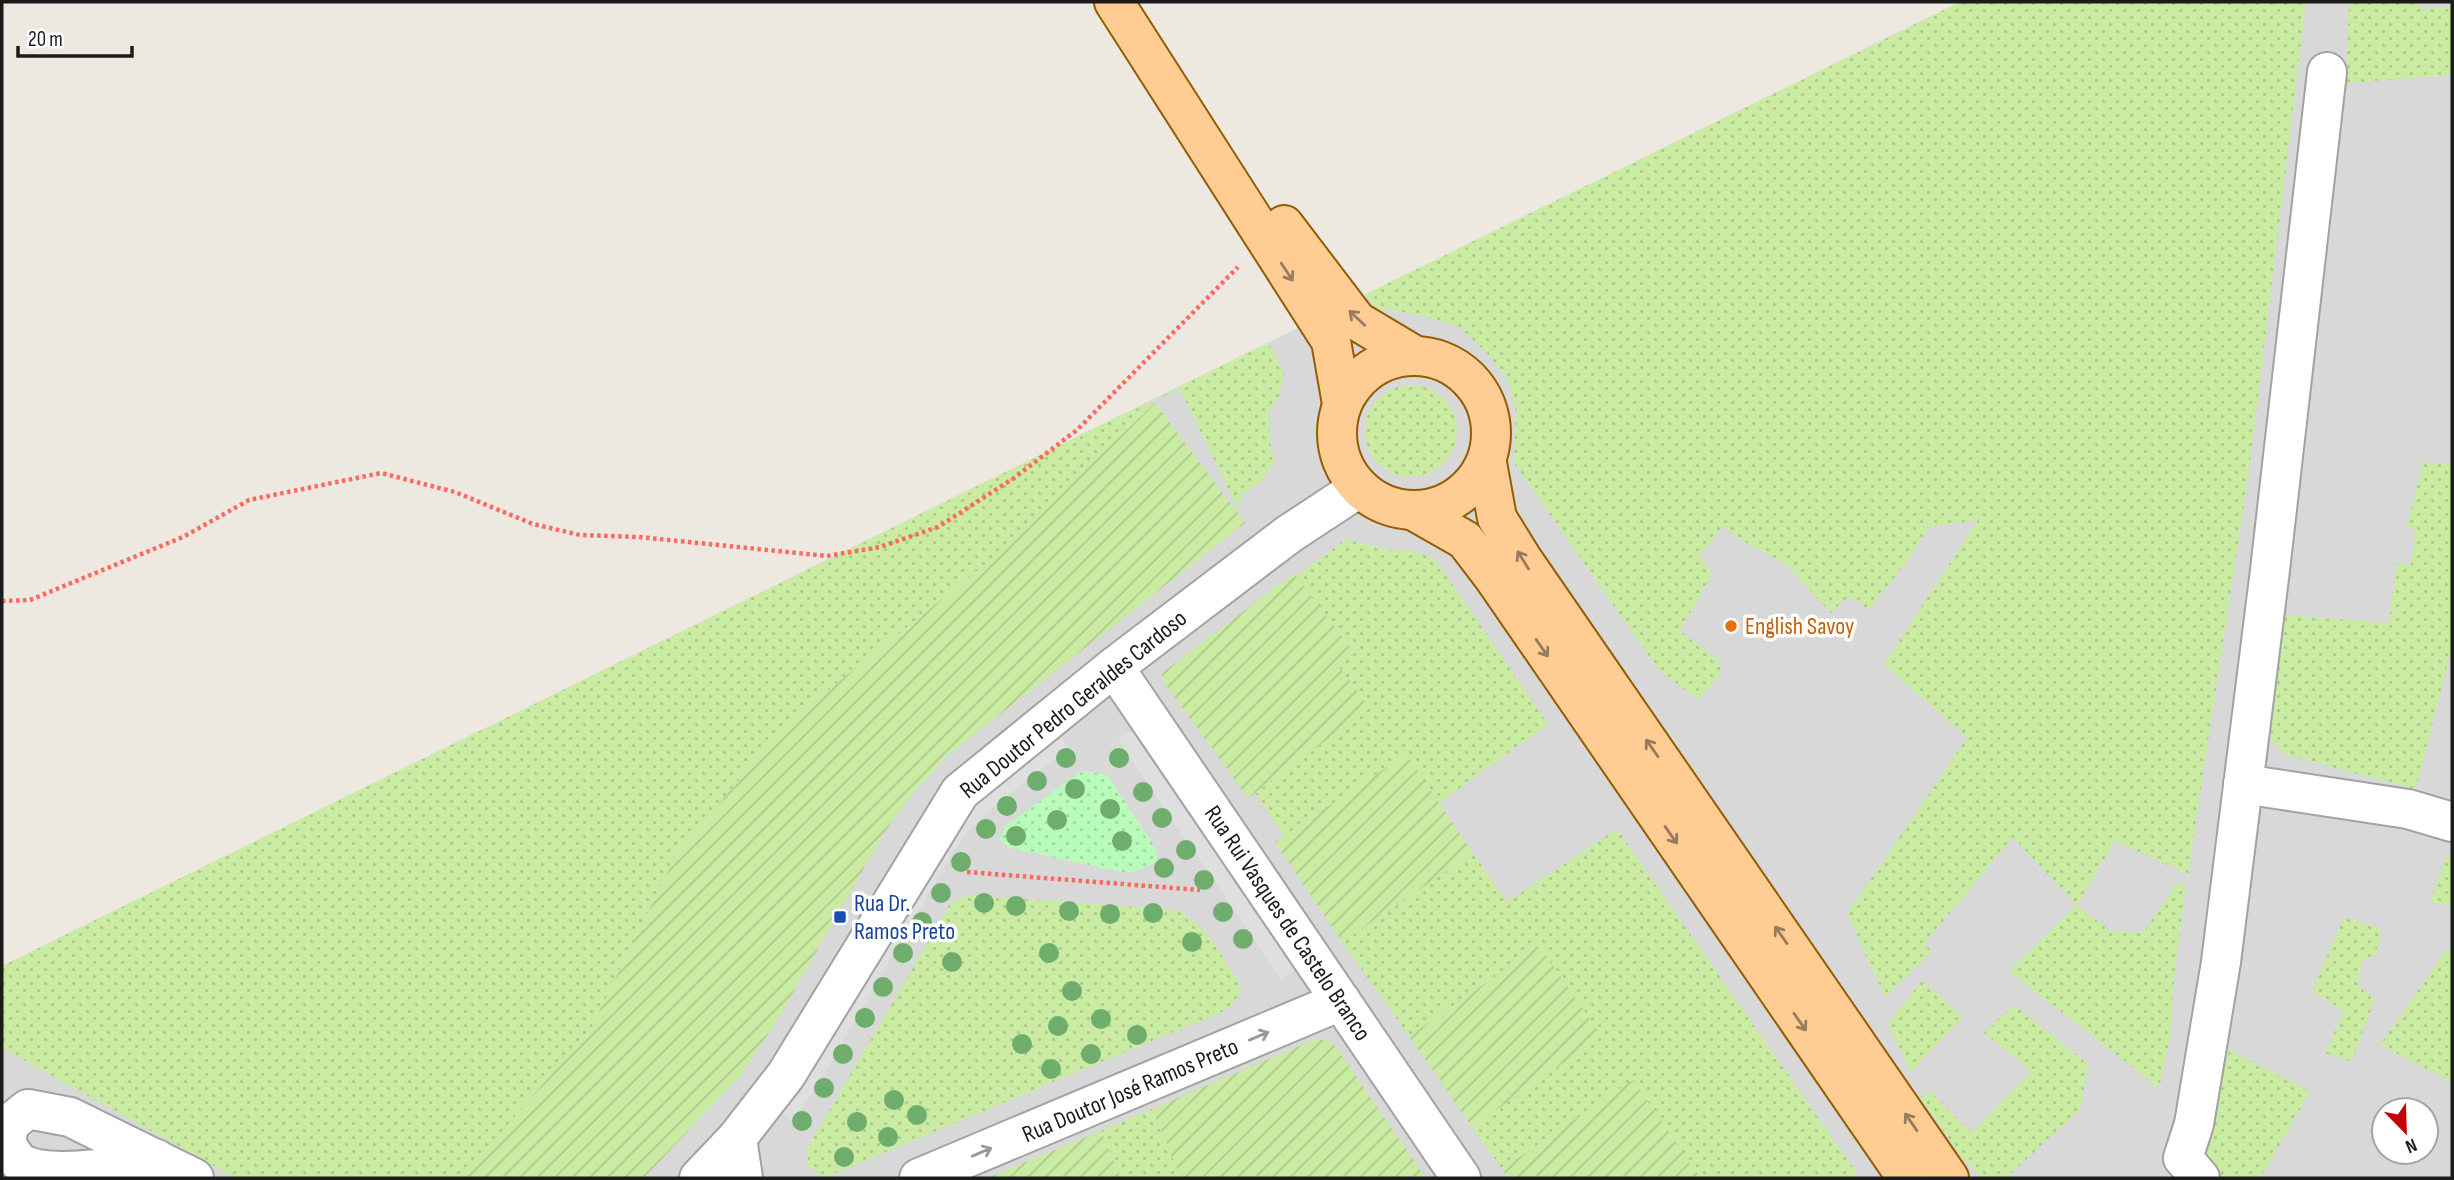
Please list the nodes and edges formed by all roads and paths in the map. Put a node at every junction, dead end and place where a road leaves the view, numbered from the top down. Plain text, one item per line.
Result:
1 (1123, 15) edge
2 (2327, 72) dead end
3 (1267, 241) junction
4 (1414, 355) junction
5 (1342, 404) junction
6 (1487, 463) junction
7 (1359, 488) junction
8 (1414, 511) junction
9 (2, 601) edge
10 (1115, 667) junction
11 (2243, 784) junction
12 (2452, 822) edge
13 (967, 872) dead end
14 (1200, 890) dead end
15 (1341, 1001) junction
16 (737, 1138) junction
17 (157, 1159) dead end
18 (2184, 1171) edge
19 (194, 1178) edge
20 (699, 1178) edge
21 (743, 1178) edge
22 (919, 1178) edge
23 (1461, 1178) edge
24 (1908, 1178) edge
25 (1950, 1178) edge

1 - 3 main road
4 -> 1 main road
2 - 11 street
3 -> 5 main road
3 - 9 path
4 - 5 main road
4 - 6 main road
5 - 7 main road
6 - 8 main road
25 -> 6 main road
7 - 8 main road
7 - 10 street, Rua Doutor Pedro Geraldes Cardoso
8 -> 24 main road
10 - 15 street, Rua Rui Vasques de Castelo Branco
10 - 16 street, Rua Doutor Pedro Geraldes Cardoso
11 - 12 street
11 - 18 street
13 - 14 path
22 -> 15 street, Rua Doutor José Ramos Preto
15 - 23 street, Rua Rui Vasques de Castelo Branco
16 - 20 street, Rua Doutor Pedro Geraldes Cardoso
16 - 21 street
17 - 19 street

